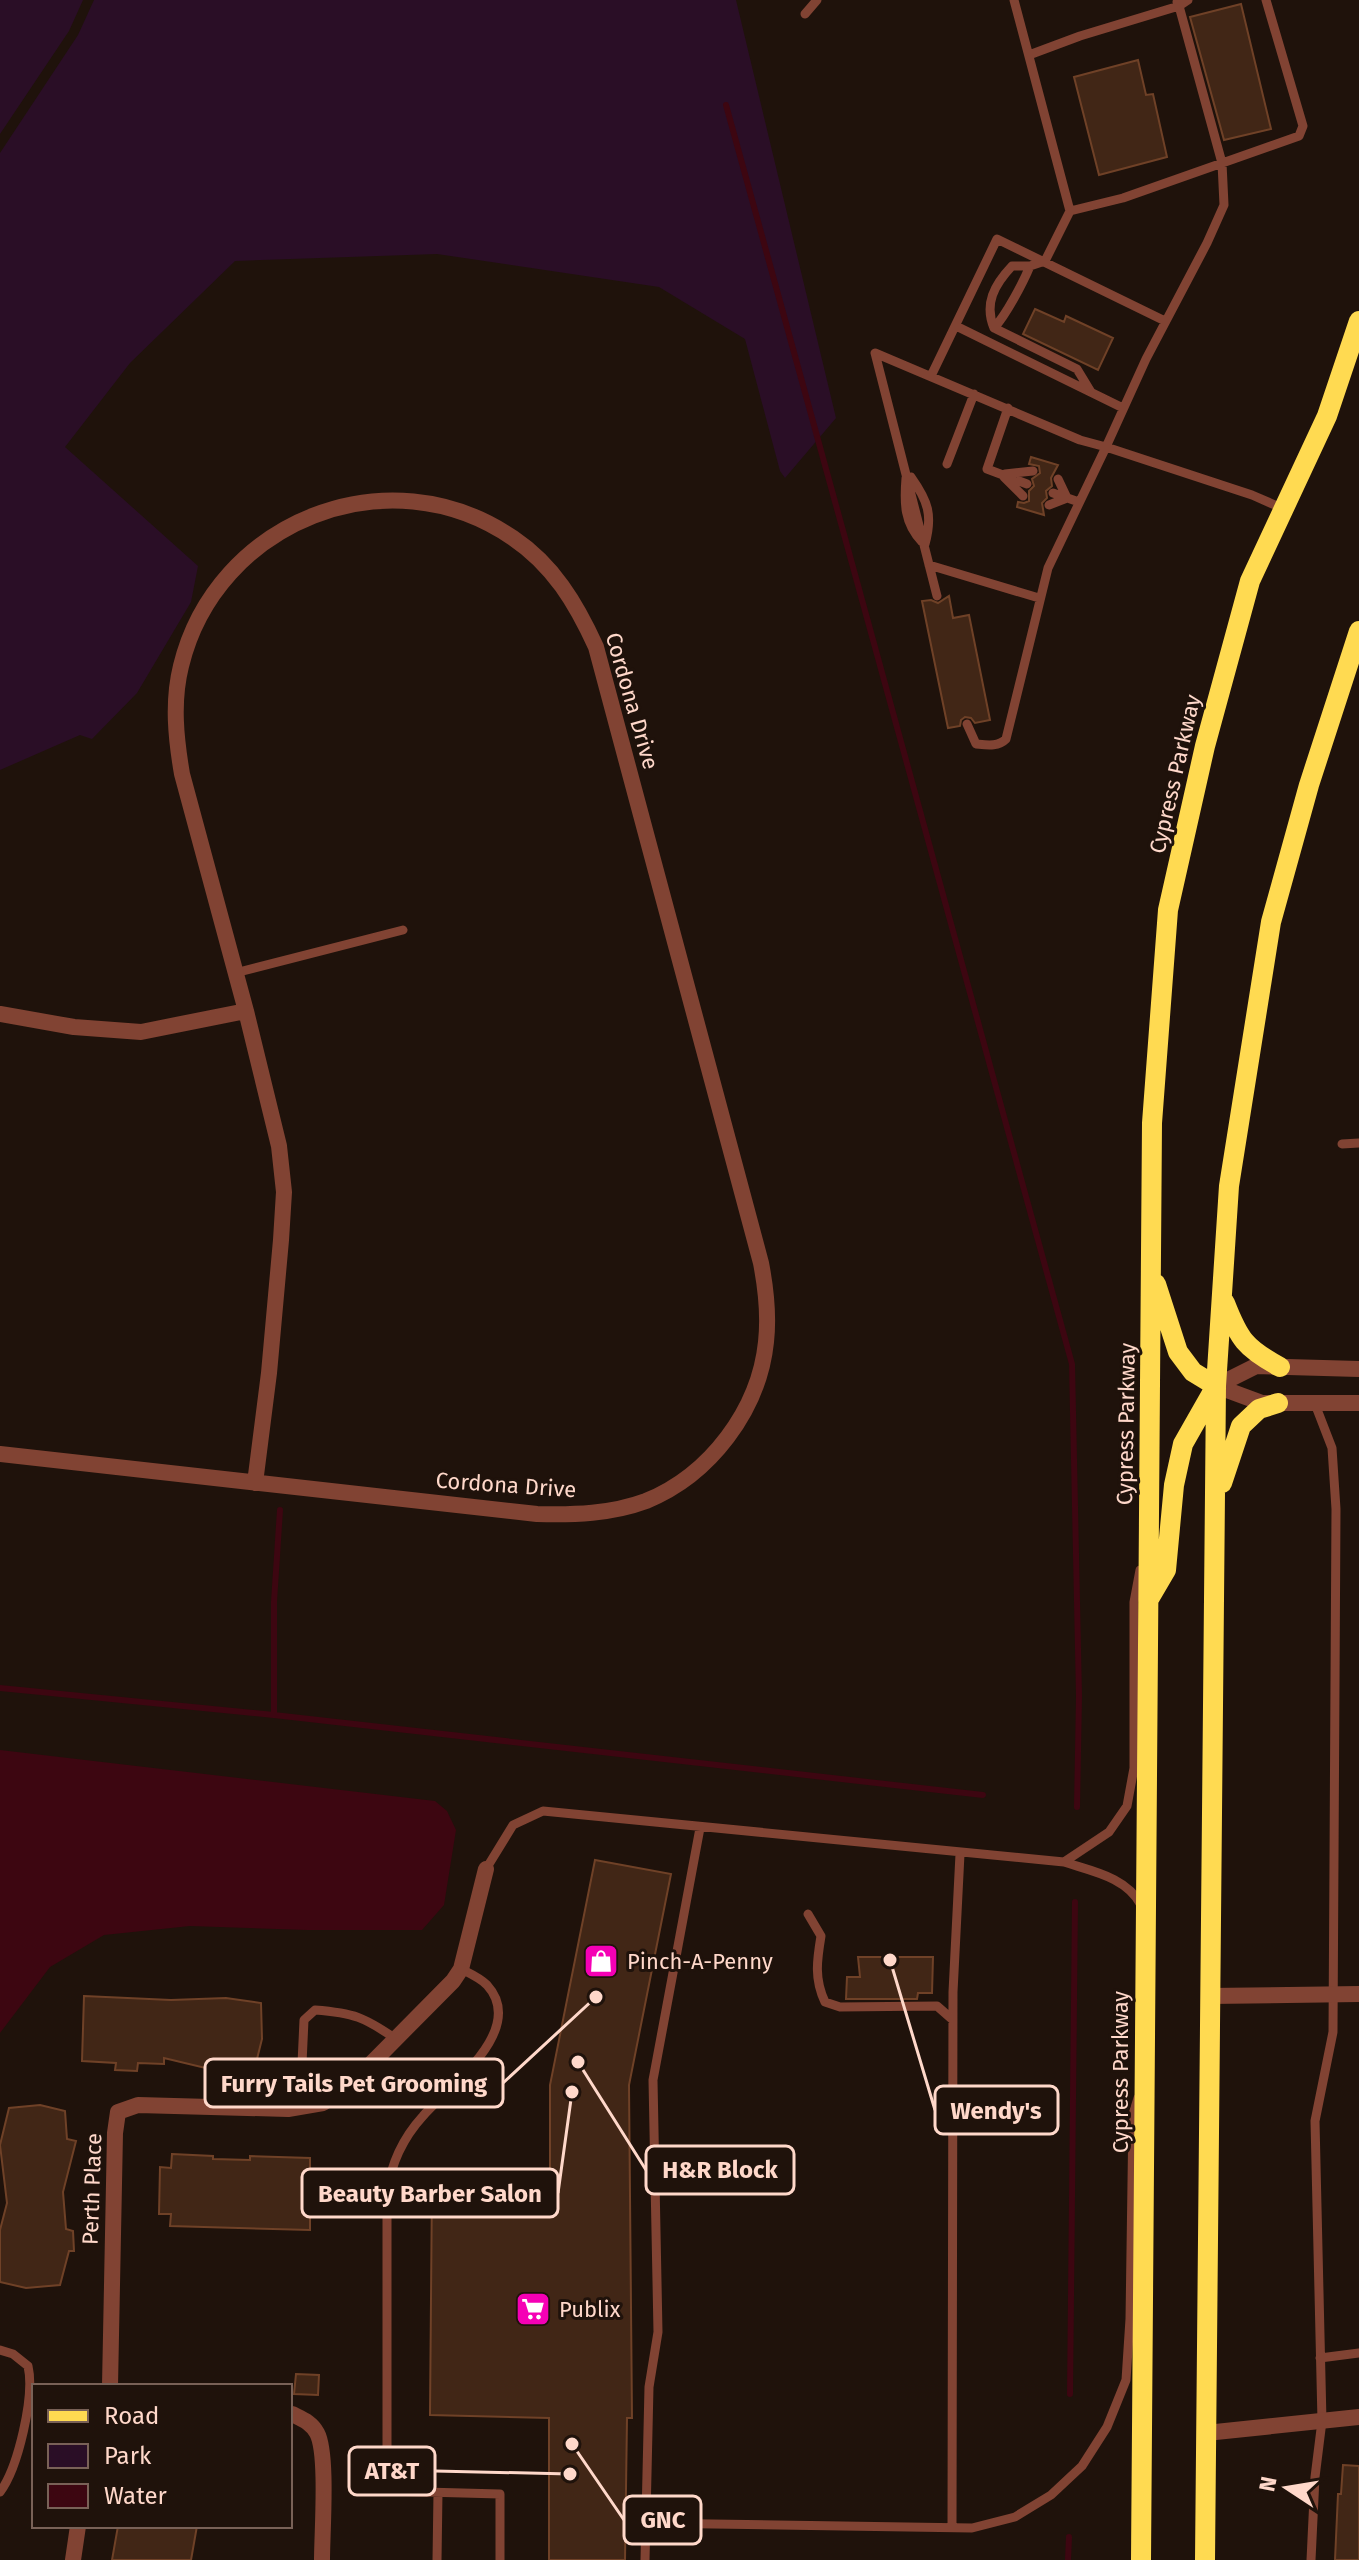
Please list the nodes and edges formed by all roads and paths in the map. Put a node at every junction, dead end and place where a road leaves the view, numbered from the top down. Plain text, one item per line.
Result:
1 (817, 0) edge
2 (1014, 0) edge
3 (1188, 0) edge
4 (1266, 0) edge
5 (1178, 3) edge
6 (805, 14) dead end
7 (1029, 55) junction
8 (1222, 163) junction
9 (1070, 211) junction
10 (1045, 261) junction
11 (1030, 266) junction
12 (1165, 321) junction
13 (1359, 321) edge
14 (956, 326) junction
15 (994, 328) junction
16 (931, 376) junction
17 (1091, 392) junction
18 (974, 394) junction
19 (1008, 408) junction
20 (1123, 408) junction
21 (1106, 447) junction
22 (947, 464) dead end
23 (1033, 471) dead end
24 (1002, 474) junction
25 (1058, 479) dead end
26 (1027, 484) dead end
27 (1053, 493) dead end
28 (1023, 496) dead end
29 (1067, 498) junction
30 (1079, 502) junction
31 (1049, 505) dead end
32 (1284, 509) junction
33 (929, 565) junction
34 (937, 596) dead end
35 (1039, 598) junction
36 (1359, 631) edge
37 (967, 724) dead end
38 (403, 930) dead end
39 (235, 973) junction
40 (246, 1011) junction
41 (0, 1014) edge
42 (1359, 1143) edge
43 (1342, 1144) dead end
44 (1151, 1268) junction
45 (1222, 1296) junction
46 (1280, 1367) junction
47 (1359, 1369) edge
48 (1216, 1386) junction
49 (1278, 1403) junction
50 (1359, 1403) edge
51 (1315, 1404) junction
52 (0, 1454) edge
53 (255, 1483) junction
54 (1215, 1506) junction
55 (1149, 1524) junction
56 (1148, 1600) junction
57 (700, 1828) junction
58 (960, 1854) junction
59 (1064, 1862) junction
60 (486, 1869) joint
61 (808, 1914) dead end
62 (1146, 1915) junction
63 (461, 1969) junction
64 (1334, 1994) junction
65 (1359, 1994) edge
66 (1209, 1996) junction
67 (953, 2020) junction
68 (396, 2039) junction
69 (1144, 2079) junction
70 (300, 2107) junction
71 (0, 2350) edge
72 (1359, 2353) edge
73 (1320, 2358) junction
74 (110, 2384) edge
75 (292, 2414) edge
76 (1359, 2417) edge
77 (1322, 2421) junction
78 (1206, 2433) junction
79 (0, 2492) edge
80 (438, 2493) junction
81 (645, 2523) junction
82 (952, 2527) junction
83 (78, 2528) edge
84 (73, 2560) edge
85 (322, 2560) edge
86 (437, 2560) edge
87 (500, 2560) edge
88 (645, 2560) edge
89 (1141, 2560) edge
90 (1205, 2560) edge
91 (1311, 2560) edge

1 - 6 lane
2 - 7 lane
3 - 5 lane
4 - 8 lane
5 - 7 lane
5 - 8 lane
7 - 9 lane
8 - 9 lane
8 - 12 lane
9 - 10 lane
10 - 11 lane
10 - 12 lane
10 - 14 lane
11 - 15 lane
11 - 15 lane
12 - 20 lane
13 - 32 main road, Cypress Parkway
14 - 16 lane
14 - 17 lane
15 - 17 lane
16 - 18 lane
16 - 33 lane
17 - 20 lane
18 - 19 lane
18 - 22 lane
19 - 21 lane
19 - 24 lane
20 - 21 lane
21 - 30 lane
21 - 32 lane
23 - 24 lane
24 - 26 lane
24 - 28 lane
25 - 29 lane
27 - 29 lane
29 - 30 lane
29 - 31 lane
30 - 35 lane
32 - 44 main road, Cypress Parkway
33 - 34 lane
33 - 35 lane
35 - 37 lane
36 - 45 main road
38 - 39 lane
39 - 40 street, Cordona Drive
39 - 53 street, Cordona Drive
40 - 41 street
40 - 53 street, Cordona Drive
42 - 43 lane
44 - 48 main road
44 - 55 main road, Cypress Parkway
45 - 46 main road
45 - 48 main road
46 - 47 street
46 - 48 street
48 - 49 street
48 - 54 main road
48 - 56 main road
49 - 51 street
49 - 54 main road
50 - 51 street
51 - 64 lane
52 - 53 street, Cordona Drive
54 - 66 main road
55 - 56 main road, Cypress Parkway
55 - 59 lane
56 - 62 main road, Cypress Parkway
57 - 58 lane
57 - 60 lane
57 - 81 lane
58 - 59 lane
58 - 67 lane
59 - 62 lane
60 - 63 street, Perth Place
61 - 67 lane
62 - 69 main road, Cypress Parkway
63 - 68 street, Perth Place
63 - 80 lane
64 - 65 street
64 - 66 street
64 - 73 lane
66 - 78 main road
67 - 82 lane
68 - 70 street, Perth Place
68 - 70 lane
69 - 82 lane
69 - 89 main road, Cypress Parkway
70 - 74 street, Perth Place
71 - 79 lane
72 - 73 lane
73 - 77 lane
75 - 85 street
76 - 77 street
77 - 78 street
77 - 91 lane
78 - 90 main road
80 - 86 lane
80 - 87 lane
81 - 82 lane
81 - 88 lane
83 - 84 street

